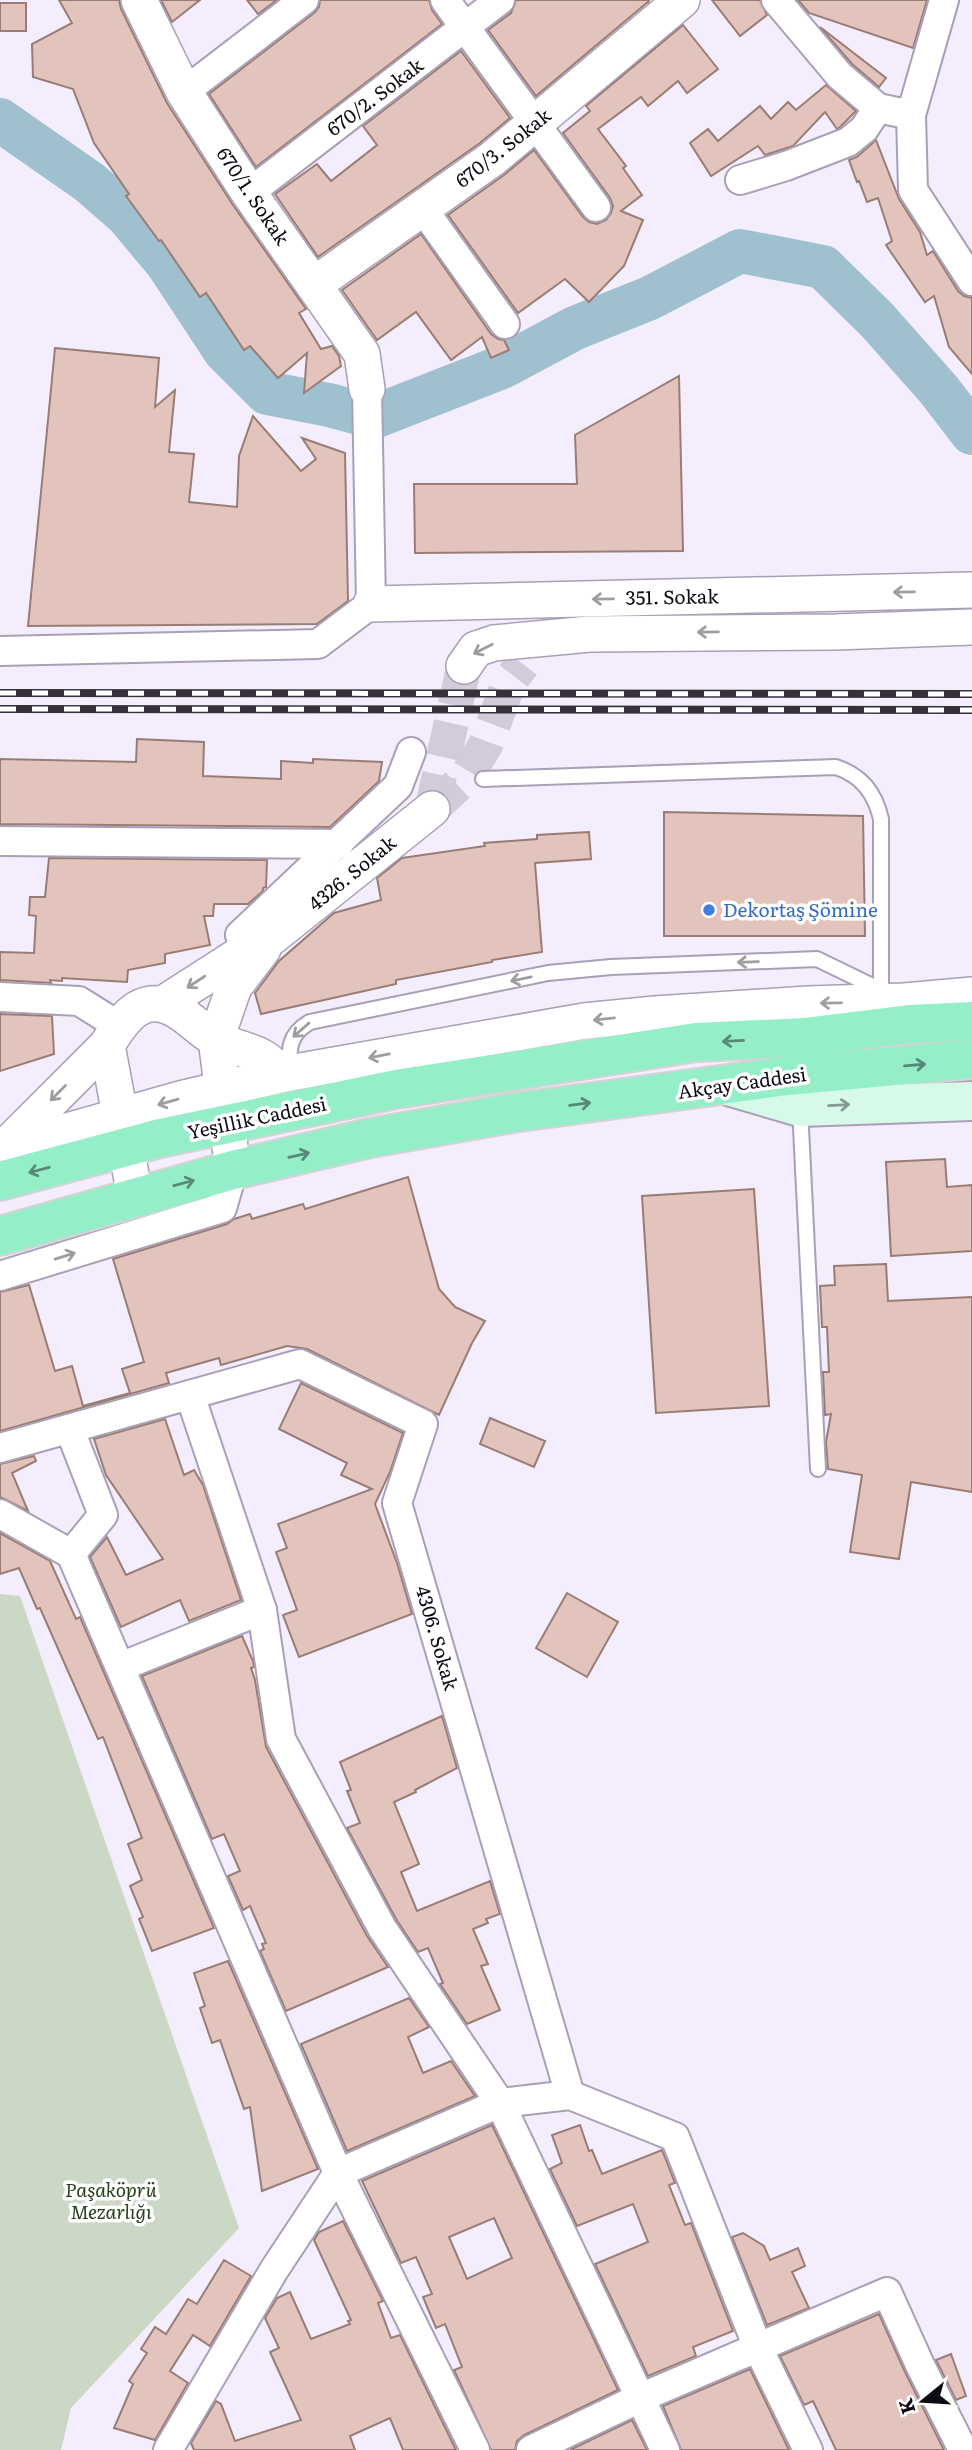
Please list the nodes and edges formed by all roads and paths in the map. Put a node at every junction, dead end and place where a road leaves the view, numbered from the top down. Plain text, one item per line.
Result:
1 (139, 0) edge
2 (303, 0) edge
3 (445, 0) edge
4 (500, 0) edge
5 (682, 0) edge
6 (776, 0) edge
7 (944, 0) edge
8 (466, 28) junction
9 (184, 92) junction
10 (878, 108) junction
11 (911, 115) junction
12 (537, 123) junction
13 (740, 180) dead end
14 (249, 193) junction
15 (596, 207) dead end
16 (423, 209) junction
17 (972, 281) edge
18 (315, 284) junction
19 (505, 324) dead end
20 (367, 389) joint
21 (972, 590) edge
22 (371, 604) junction
23 (972, 627) edge
24 (0, 651) edge
25 (972, 651) edge
26 (523, 664) dead end
27 (464, 666) tunnel mouth
28 (411, 752) dead end
29 (483, 779) dead end
30 (432, 809) dead end
31 (0, 841) edge
32 (339, 844) junction
33 (258, 944) junction
34 (972, 995) edge
35 (893, 996) junction
36 (0, 997) edge
37 (163, 1004) junction
38 (972, 1021) edge
39 (113, 1036) junction
40 (216, 1039) junction
41 (972, 1059) edge
42 (517, 1070) joint
43 (286, 1074) junction
44 (725, 1085) junction
45 (972, 1101) edge
46 (224, 1107) junction
47 (800, 1107) junction
48 (123, 1131) junction
49 (1, 1160) edge
50 (233, 1170) junction
51 (135, 1196) junction
52 (0, 1236) edge
53 (0, 1276) edge
54 (190, 1395) junction
55 (70, 1430) junction
56 (0, 1448) edge
57 (818, 1468) dead end
58 (0, 1514) edge
59 (71, 1554) junction
60 (262, 1610) junction
61 (120, 1667) junction
62 (570, 2095) junction
63 (500, 2103) junction
64 (338, 2173) junction
65 (758, 2348) junction
66 (640, 2398) junction
67 (168, 2450) edge
68 (475, 2450) edge
69 (531, 2450) edge
70 (665, 2450) edge
71 (808, 2450) edge
72 (963, 2450) edge

1 - 9 street, 670/1. Sokak
2 - 9 street
3 - 8 street
4 - 8 street, 670/2. Sokak
5 - 12 street, 670/3. Sokak
6 - 10 street
7 - 11 street
8 - 12 street
8 - 14 street, 670/2. Sokak
9 - 14 street, 670/1. Sokak
10 - 11 street
10 - 13 street
11 - 17 street
12 - 15 street
12 - 16 street, 670/3. Sokak
14 - 18 street, 670/1. Sokak
16 - 18 street, 670/3. Sokak
16 - 19 street
18 - 20 street, 670/1. Sokak
20 - 22 street
21 -> 22 street, 351. Sokak
22 - 24 street
23 -> 27 street, 351. Sokak
25 - 26 street
28 - 32 street
29 - 35 lane
30 - 33 street, 4326. Sokak
31 - 32 street
32 - 33 street
33 -> 37 street
33 - 40 street
34 - 35 street
35 -> 43 street
35 -> 43 lane
36 - 39 street
37 - 39 street
37 - 40 street
38 -> 42 highway, Akçay Caddesi
39 - 48 street
39 -> 49 street
40 - 43 street
40 - 46 street
44 -> 41 highway, Akçay Caddesi
42 - 46 highway, Yeşillik Caddesi
43 - 46 street
44 - 47 main road
50 -> 44 highway, Akçay Caddesi
47 -> 45 main road
46 -> 48 highway, Yeşillik Caddesi
46 - 50 street
47 - 57 lane
48 -> 49 highway, Yeşillik Caddesi
48 - 51 street
51 -> 50 highway
53 -> 50 street
51 - 52 highway
54 - 55 street
54 - 60 street
54 - 62 street, 4306. Sokak
55 - 56 street
55 - 59 street
58 - 59 street
59 - 61 street
60 - 61 street
60 - 63 street
61 - 64 street
62 - 63 street
62 - 65 street
63 - 64 street
63 - 66 street
64 - 67 street
64 - 68 street
65 - 66 street
65 - 71 street
65 - 72 street
66 - 69 street
66 - 70 street

